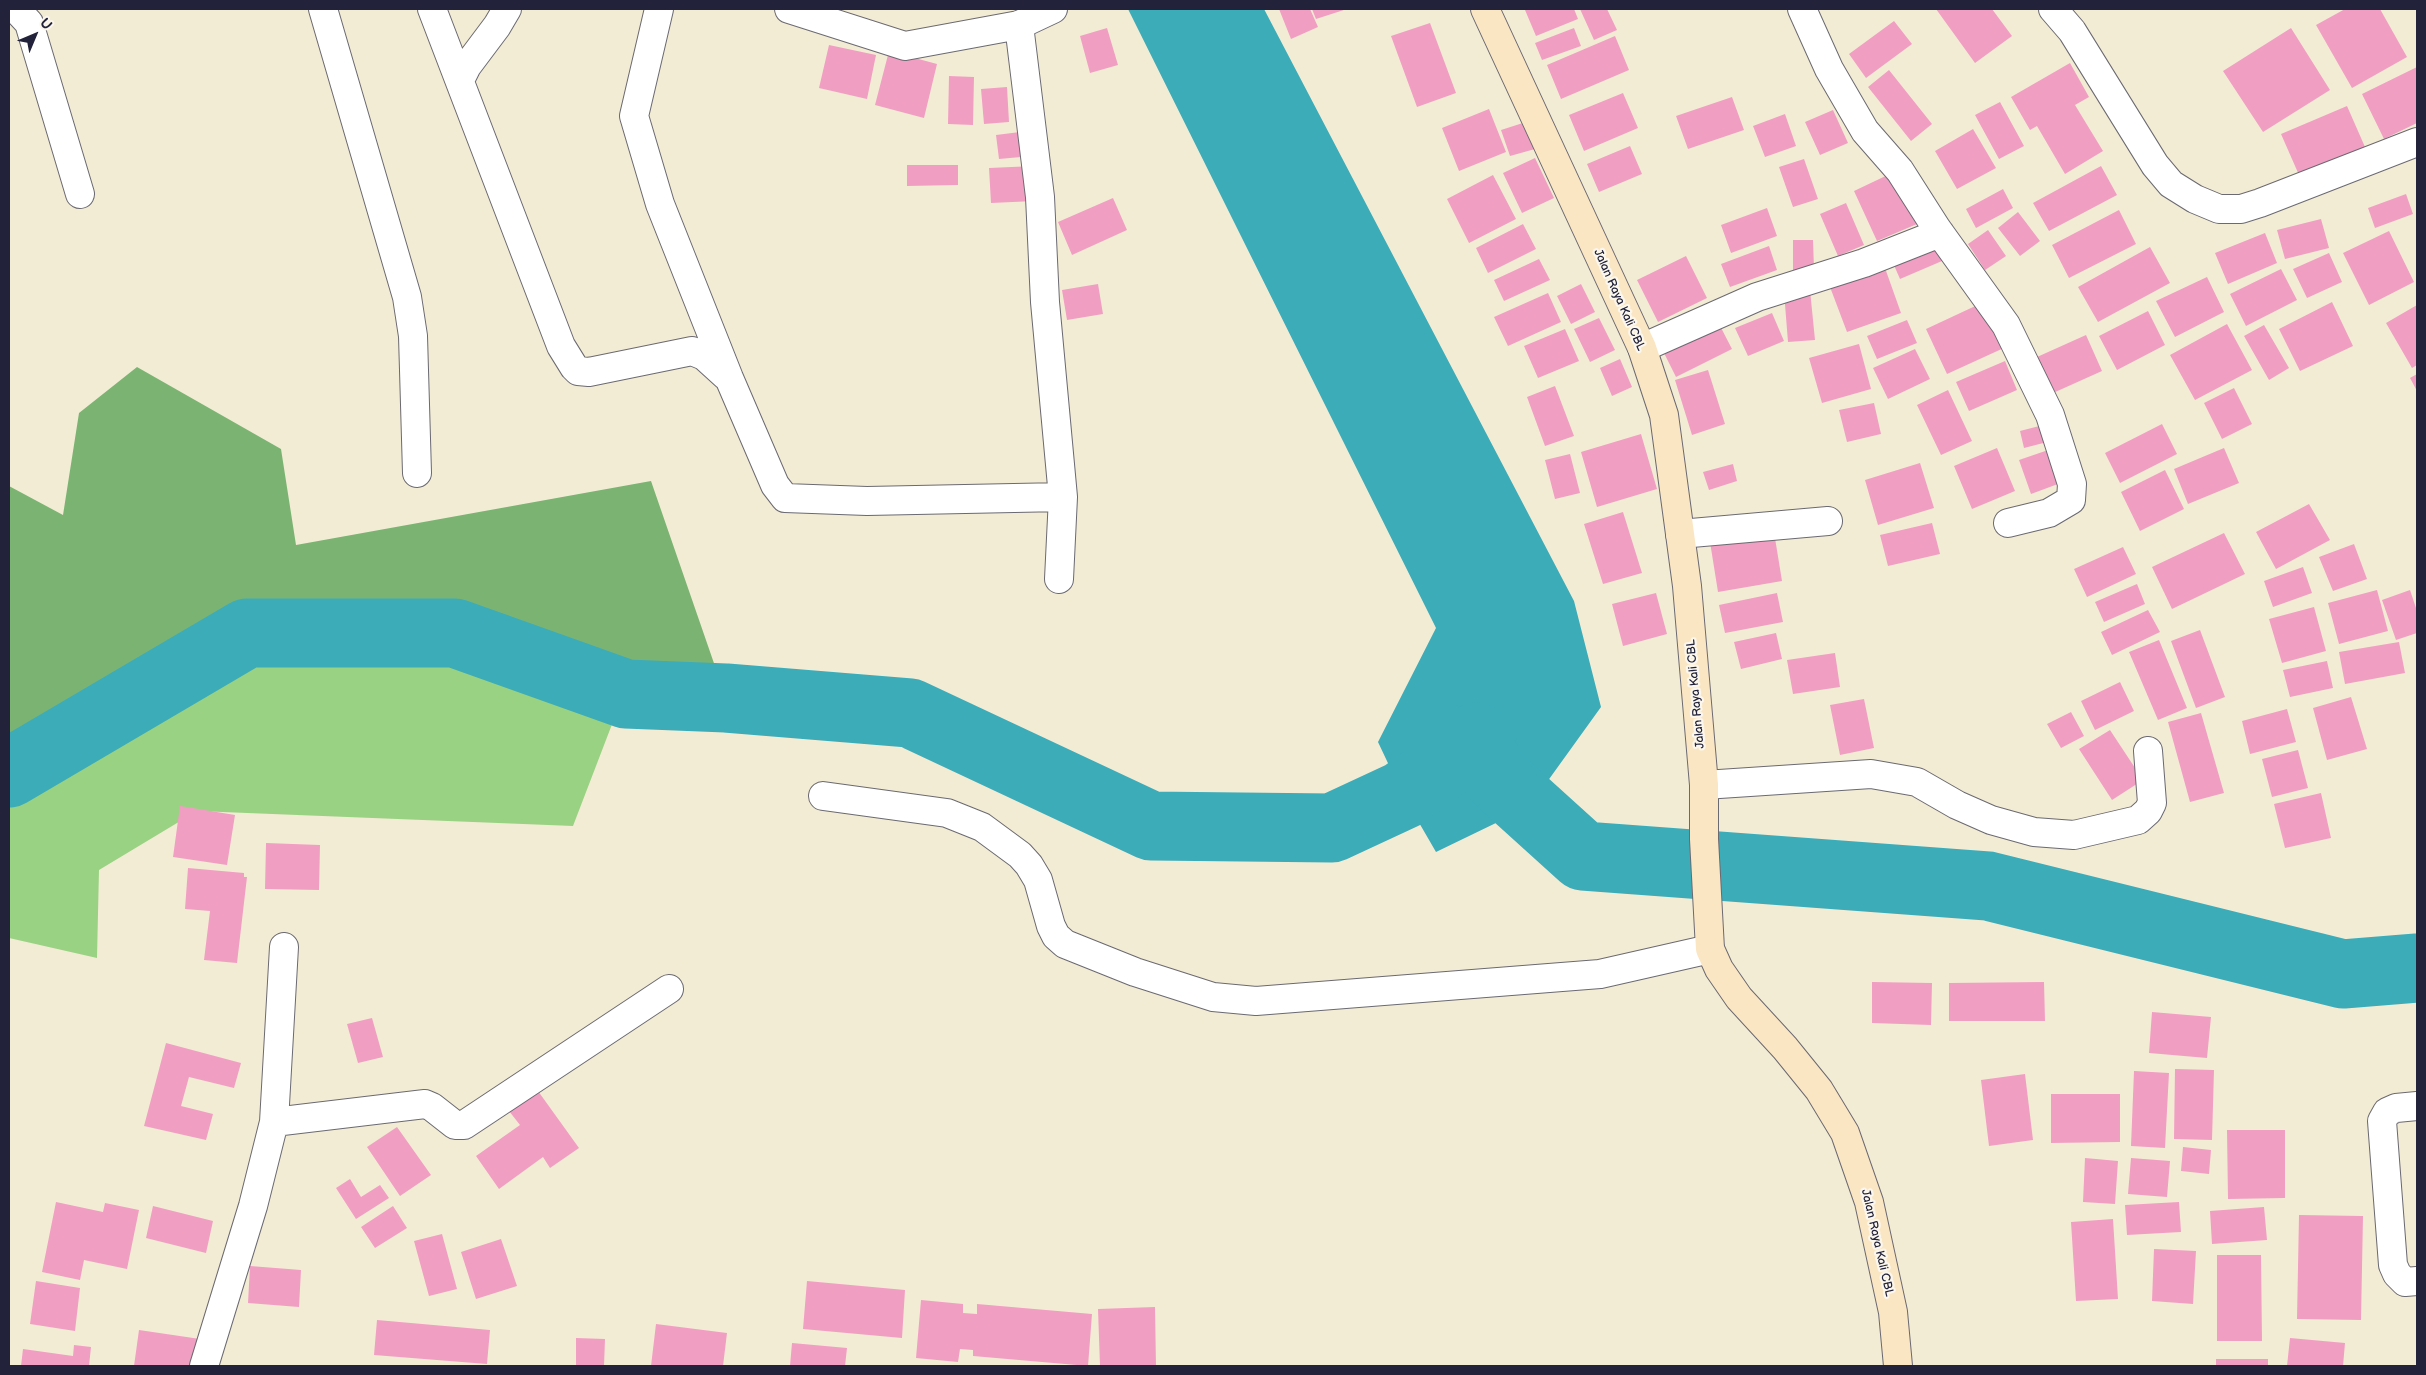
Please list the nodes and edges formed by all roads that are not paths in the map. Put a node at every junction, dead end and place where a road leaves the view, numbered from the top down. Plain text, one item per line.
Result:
1 (16, 9) edge
2 (323, 9) edge
3 (432, 9) edge
4 (507, 9) edge
5 (659, 9) edge
6 (789, 9) edge
7 (1053, 9) edge
8 (1485, 9) edge
9 (1802, 9) edge
10 (2053, 9) edge
11 (1019, 25) junction
12 (460, 80) junction
13 (2417, 142) edge
14 (80, 194) dead end
15 (1940, 233) junction
16 (1642, 348) junction
17 (729, 378) junction
18 (417, 473) dead end
19 (1063, 497) junction
20 (1828, 521) dead end
21 (2008, 523) dead end
22 (1680, 534) junction
23 (1060, 579) dead end
24 (2148, 751) dead end
25 (1704, 785) junction
26 (823, 796) dead end
27 (1709, 942) junction
28 (284, 947) dead end
29 (669, 989) dead end
30 (2417, 1106) edge
31 (274, 1122) junction
32 (2417, 1281) edge
33 (204, 1366) edge
34 (1898, 1366) edge

1 - 14 street
2 - 18 street
3 - 12 street
4 - 12 street
5 - 17 street
6 - 11 street
7 - 11 street
8 - 16 main road, Jalan Raya Kali CBL
9 - 15 street
10 - 13 street
11 - 19 street
12 - 17 street
15 - 16 street
15 - 21 street
16 - 22 main road, Jalan Raya Kali CBL
17 - 19 street
19 - 23 street
20 - 22 street
22 - 25 main road, Jalan Raya Kali CBL
24 - 25 street
25 - 27 main road, Jalan Raya Kali CBL
26 - 27 street
27 - 34 main road, Jalan Raya Kali CBL
28 - 31 street
29 - 31 street
30 - 32 street
31 - 33 street

